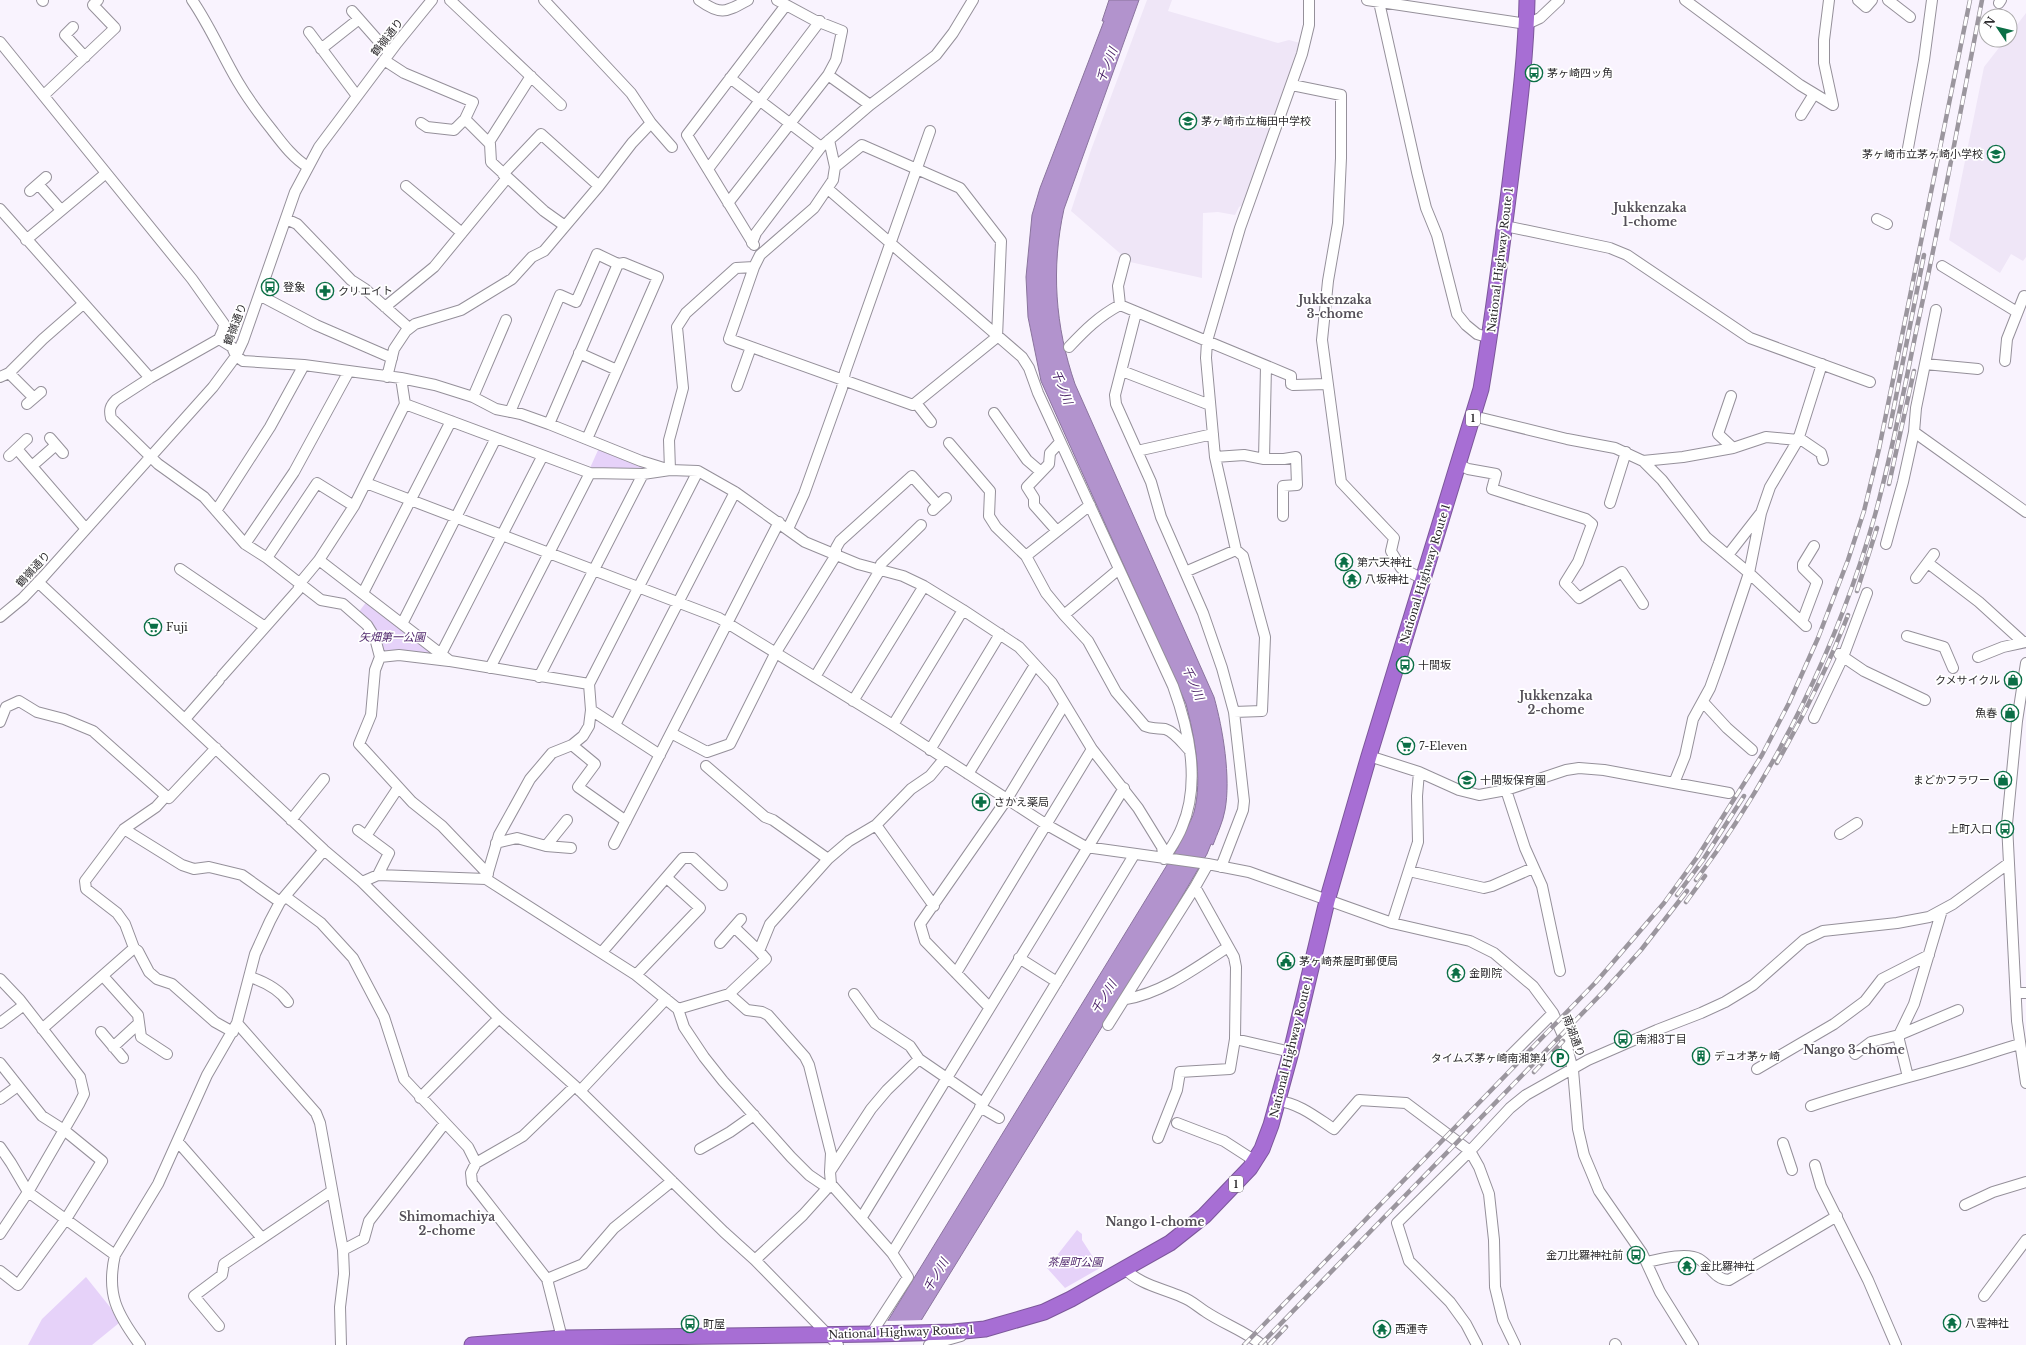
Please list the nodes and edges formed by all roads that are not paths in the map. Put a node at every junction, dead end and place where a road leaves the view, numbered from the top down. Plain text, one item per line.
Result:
1 (98, 0) edge
2 (192, 0) edge
3 (432, 0) edge
4 (450, 0) edge
5 (544, 0) edge
6 (699, 0) edge
7 (748, 0) edge
8 (973, 0) edge
9 (1309, 0) edge
10 (1527, 0) edge
11 (1559, 0) edge
12 (1685, 0) edge
13 (1829, 0) edge
14 (1858, 0) edge
15 (1872, 0) edge
16 (1888, 0) edge
17 (1932, 0) edge
18 (1374, 1) edge
19 (781, 3) edge
20 (1910, 17) dead end
21 (820, 21) junction
22 (1527, 24) junction
23 (73, 27) dead end
24 (309, 32) dead end
25 (0, 42) edge
26 (321, 49) junction
27 (387, 56) junction
28 (85, 58) junction
29 (828, 75) junction
30 (531, 76) junction
31 (730, 78) junction
32 (1292, 84) junction
33 (1814, 94) junction
34 (44, 95) junction
35 (357, 96) junction
36 (761, 101) junction
37 (562, 105) dead end
38 (870, 106) junction
39 (1801, 114) dead end
40 (465, 119) junction
41 (421, 123) dead end
42 (651, 123) junction
43 (791, 124) junction
44 (930, 131) dead end
45 (489, 142) junction
46 (825, 143) junction
47 (672, 147) dead end
48 (1908, 148) dead end
49 (308, 167) junction
50 (835, 167) junction
51 (708, 169) junction
52 (916, 169) junction
53 (105, 174) junction
54 (505, 176) junction
55 (38, 184) dead end
56 (406, 186) dead end
57 (599, 186) junction
58 (828, 189) junction
59 (728, 204) junction
60 (0, 209) edge
61 (61, 210) junction
62 (286, 219) junction
63 (1877, 219) dead end
64 (1887, 224) dead end
65 (565, 226) junction
66 (1505, 226) junction
67 (462, 233) junction
68 (26, 240) junction
69 (752, 243) junction
70 (890, 244) junction
71 (760, 254) junction
72 (1125, 259) dead end
73 (618, 264) junction
74 (1942, 266) dead end
75 (754, 267) junction
76 (259, 294) junction
77 (2026, 297) edge
78 (83, 304) junction
79 (1120, 305) junction
80 (385, 307) junction
81 (1936, 310) dead end
82 (2017, 312) junction
83 (1136, 313) junction
84 (506, 320) dead end
85 (409, 328) junction
86 (997, 337) junction
87 (1490, 338) junction
88 (219, 339) junction
89 (1208, 341) junction
90 (751, 347) junction
91 (1069, 348) dead end
92 (579, 353) junction
93 (236, 356) junction
94 (392, 358) junction
95 (2005, 361) dead end
96 (1822, 364) junction
97 (1925, 364) junction
98 (304, 366) junction
99 (1266, 366) junction
100 (1978, 369) dead end
101 (617, 370) junction
102 (349, 372) junction
103 (1122, 372) junction
104 (4, 375) edge
105 (387, 377) junction
106 (150, 378) junction
107 (401, 378) junction
108 (842, 380) junction
109 (1870, 382) dead end
110 (1327, 384) junction
111 (737, 386) dead end
112 (1732, 396) dead end
113 (473, 397) junction
114 (34, 398) dead end
115 (916, 403) junction
116 (405, 404) junction
117 (1210, 406) junction
118 (510, 412) junction
119 (994, 413) dead end
120 (1474, 416) junction
121 (451, 421) junction
122 (932, 422) dead end
123 (549, 424) junction
124 (1914, 432) junction
125 (1213, 434) junction
126 (496, 438) junction
127 (587, 439) junction
128 (1798, 439) junction
129 (27, 440) dead end
130 (1060, 442) junction
131 (949, 443) dead end
132 (56, 446) dead end
133 (17, 448) junction
134 (1733, 448) junction
135 (1137, 451) junction
136 (1626, 452) junction
137 (9, 456) dead end
138 (150, 457) junction
139 (542, 457) junction
140 (1215, 457) junction
141 (1264, 459) junction
142 (1824, 460) dead end
143 (1643, 461) junction
144 (1458, 464) junction
145 (32, 466) junction
146 (670, 470) junction
147 (698, 471) junction
148 (1041, 472) junction
149 (590, 473) junction
150 (644, 474) junction
151 (366, 483) junction
152 (735, 492) junction
153 (412, 500) junction
154 (1610, 503) dead end
155 (939, 504) dead end
156 (1090, 505) junction
157 (354, 506) junction
158 (216, 511) junction
159 (2026, 512) edge
160 (1761, 513) junction
161 (1283, 516) dead end
162 (456, 518) junction
163 (779, 522) junction
164 (921, 525) dead end
165 (86, 529) junction
166 (788, 530) junction
167 (1057, 531) junction
168 (504, 534) junction
169 (245, 544) junction
170 (1886, 544) dead end
171 (1814, 546) dead end
172 (1236, 550) junction
173 (550, 552) junction
174 (1934, 554) dead end
175 (836, 555) junction
176 (1728, 555) junction
177 (1026, 556) junction
178 (267, 558) junction
179 (319, 560) junction
180 (1928, 563) junction
181 (180, 569) dead end
182 (1119, 569) junction
183 (595, 570) junction
184 (880, 570) junction
185 (1185, 572) junction
186 (1749, 573) junction
187 (1916, 578) dead end
188 (1423, 579) junction
189 (38, 582) junction
190 (300, 583) junction
191 (924, 586) junction
192 (639, 587) junction
193 (363, 593) junction
194 (1867, 593) dead end
195 (679, 602) junction
196 (1642, 604) dead end
197 (963, 610) junction
198 (1064, 616) junction
199 (0, 617) edge
200 (728, 623) junction
201 (402, 624) junction
202 (266, 627) junction
203 (1000, 634) junction
204 (1907, 636) dead end
205 (2025, 642) edge
206 (776, 652) junction
207 (441, 654) junction
208 (1841, 656) junction
209 (380, 657) junction
210 (1978, 657) dead end
211 (450, 661) junction
212 (2026, 663) edge
213 (1035, 665) junction
214 (490, 668) junction
215 (1953, 668) dead end
216 (815, 676) junction
217 (539, 677) junction
218 (589, 684) junction
219 (1925, 700) dead end
220 (853, 701) junction
221 (1703, 702) junction
222 (1064, 705) junction
223 (591, 710) junction
224 (1234, 712) junction
225 (1814, 718) dead end
226 (184, 719) junction
227 (0, 722) edge
228 (893, 725) junction
229 (615, 726) junction
230 (671, 733) junction
231 (572, 745) junction
232 (216, 748) junction
233 (1092, 749) junction
234 (930, 750) junction
235 (1752, 750) dead end
236 (1190, 751) junction
237 (660, 755) junction
238 (1369, 756) junction
239 (944, 759) junction
240 (706, 766) dead end
241 (1419, 772) junction
242 (968, 774) junction
243 (324, 779) dead end
244 (1674, 783) junction
245 (398, 788) junction
246 (1124, 788) junction
247 (1506, 790) junction
248 (1729, 793) dead end
249 (166, 796) junction
250 (1007, 799) junction
251 (291, 820) junction
252 (567, 820) dead end
253 (626, 821) junction
254 (1857, 823) dead end
255 (1047, 825) junction
256 (876, 826) junction
257 (124, 829) junction
258 (358, 830) dead end
259 (1840, 834) dead end
260 (366, 836) junction
261 (496, 843) junction
262 (614, 844) dead end
263 (546, 846) junction
264 (1086, 847) junction
265 (571, 848) dead end
266 (324, 850) junction
267 (1134, 855) junction
268 (828, 859) junction
269 (1164, 859) junction
270 (2009, 863) junction
271 (1208, 864) junction
272 (1221, 867) junction
273 (1533, 868) junction
274 (1408, 871) junction
275 (378, 875) junction
276 (487, 877) junction
277 (667, 878) junction
278 (362, 882) junction
279 (722, 885) dead end
280 (1195, 887) junction
281 (283, 899) junction
282 (1327, 901) junction
283 (934, 906) junction
284 (1942, 910) junction
285 (1392, 923) junction
286 (720, 943) dead end
287 (1228, 947) junction
288 (134, 948) junction
289 (759, 950) junction
290 (602, 952) junction
291 (1929, 955) junction
292 (1019, 958) junction
293 (1560, 971) dead end
294 (956, 973) junction
295 (636, 975) junction
296 (103, 976) junction
297 (250, 977) junction
298 (0, 979) edge
299 (1058, 982) junction
300 (2021, 993) edge
301 (729, 994) junction
302 (854, 994) dead end
303 (666, 999) junction
304 (1126, 999) junction
305 (288, 1002) dead end
306 (24, 1005) junction
307 (989, 1007) junction
308 (678, 1009) junction
309 (1958, 1010) dead end
310 (1553, 1013) junction
311 (499, 1018) junction
312 (0, 1024) edge
313 (138, 1024) junction
314 (1108, 1025) dead end
315 (235, 1027) junction
316 (42, 1029) junction
317 (101, 1032) dead end
318 (1899, 1035) junction
319 (1235, 1039) junction
320 (2020, 1044) junction
321 (113, 1047) junction
322 (1291, 1052) junction
323 (167, 1054) dead end
324 (1855, 1054) dead end
325 (123, 1058) dead end
326 (1508, 1058) dead end
327 (919, 1059) junction
328 (0, 1063) edge
329 (1757, 1069) dead end
330 (1574, 1070) junction
331 (1908, 1077) junction
332 (946, 1078) junction
333 (2026, 1083) edge
334 (18, 1086) junction
335 (578, 1088) junction
336 (420, 1098) junction
337 (0, 1099) edge
338 (1278, 1101) junction
339 (982, 1105) junction
340 (1811, 1106) dead end
341 (754, 1115) junction
342 (999, 1118) dead end
343 (445, 1123) junction
344 (1177, 1123) dead end
345 (64, 1130) junction
346 (1158, 1138) dead end
347 (178, 1142) junction
348 (1783, 1143) dead end
349 (0, 1147) edge
350 (700, 1149) dead end
351 (1470, 1151) junction
352 (1255, 1161) junction
353 (476, 1163) junction
354 (1815, 1165) dead end
355 (1792, 1170) dead end
356 (830, 1172) junction
357 (672, 1181) junction
358 (2026, 1182) edge
359 (830, 1186) junction
360 (332, 1191) junction
361 (28, 1192) junction
362 (1965, 1205) dead end
363 (1837, 1216) junction
364 (862, 1217) junction
365 (66, 1219) junction
366 (0, 1234) edge
367 (262, 1238) junction
368 (2026, 1240) edge
369 (343, 1250) junction
370 (892, 1252) junction
371 (115, 1255) junction
372 (755, 1260) junction
373 (1647, 1262) junction
374 (1124, 1268) junction
375 (0, 1271) edge
376 (547, 1279) junction
377 (1984, 1296) dead end
378 (219, 1326) dead end
379 (986, 1329) junction
380 (873, 1334) junction
381 (562, 1338) junction
382 (834, 1340) edge
383 (140, 1345) edge
384 (341, 1345) edge
385 (472, 1345) edge
386 (929, 1345) edge
387 (1262, 1345) edge
388 (1476, 1345) edge
389 (1515, 1345) edge
390 (1693, 1345) edge
391 (1896, 1345) edge

1 - 28 street
2 - 49 street
3 - 27 street, 鶴嶺通り
4 - 30 street
5 - 42 street
6 - 7 street
8 - 38 street
9 - 32 street
10 - 22 highway, National Highway Route 1 / 1
11 - 22 street
12 - 33 street
13 - 33 street
14 - 15 street
16 - 20 street
17 - 48 street
18 - 22 street
18 - 87 street
19 - 21 street
19 - 31 street
21 - 29 street
21 - 36 street
22 - 66 highway, National Highway Route 1 / 1
23 - 28 street
24 - 26 street
25 - 34 street
26 - 27 street
26 - 35 street
27 - 35 street, 鶴嶺通り
27 - 40 street
28 - 34 street
29 - 38 street
29 - 43 street
30 - 37 street
30 - 45 street
31 - 36 street
31 - 51 street
32 - 89 street
32 - 110 street
33 - 39 street
34 - 53 street
35 - 49 street, 鶴嶺通り
36 - 43 street
36 - 51 street
38 - 46 street
40 - 41 street
40 - 45 street
42 - 47 street
42 - 57 street
43 - 46 street
43 - 59 street
44 - 52 street
45 - 54 street
46 - 50 street
46 - 69 street
49 - 62 street, 鶴嶺通り
50 - 52 street
50 - 58 street
51 - 59 street
52 - 70 street
52 - 86 street
53 - 61 street
53 - 88 street
54 - 57 street
54 - 65 street
54 - 67 street
55 - 61 street
56 - 67 street
57 - 65 street
58 - 70 street
58 - 71 street
59 - 69 street
60 - 68 street
61 - 68 street
62 - 76 street, 鶴嶺通り
62 - 80 street
63 - 64 street
65 - 85 street
66 - 87 highway, National Highway Route 1 / 1
66 - 96 street
67 - 80 street
68 - 78 street
69 - 71 street
70 - 86 street
70 - 108 street
71 - 75 street
72 - 79 street
73 - 92 street
73 - 101 street
73 - 118 street
74 - 82 street
75 - 90 street
75 - 146 street
76 - 93 street, 鶴嶺通り
76 - 94 street
77 - 82 street
78 - 104 street
78 - 106 street
79 - 83 street
79 - 91 street
80 - 85 street
81 - 97 street
82 - 95 street
83 - 89 street
83 - 103 street
84 - 113 street
85 - 94 street
86 - 115 street
86 - 130 street
87 - 120 highway, National Highway Route 1 / 1
88 - 93 street
88 - 106 street
89 - 99 street
89 - 117 street
90 - 108 street
90 - 111 street
92 - 101 street
92 - 123 street
93 - 98 street
93 - 138 street, 鶴嶺通り
94 - 105 street
96 - 109 street
96 - 128 street
97 - 100 street
97 - 124 street
98 - 102 street
98 - 158 street
99 - 110 street
99 - 141 street
101 - 127 street
102 - 105 street
102 - 169 street
103 - 117 street
103 - 135 street
104 - 114 street
105 - 107 street
106 - 138 street
107 - 113 street
107 - 116 street
108 - 115 street
108 - 166 street
110 - 188 street
112 - 134 street
113 - 118 street
115 - 122 street
116 - 121 street
116 - 151 street
117 - 125 street
118 - 123 street
119 - 148 street
120 - 136 street
120 - 144 highway, National Highway Route 1 / 1
121 - 126 street
121 - 153 street
123 - 127 street
124 - 159 street
124 - 170 street
125 - 135 street
125 - 140 street
126 - 139 street
126 - 162 street
127 - 146 street
128 - 134 street
128 - 142 street
128 - 160 street
129 - 133 street
130 - 148 street
130 - 156 street
131 - 177 street
132 - 145 street
133 - 137 street
133 - 145 street
134 - 143 street
135 - 185 street
136 - 143 street
136 - 154 street
138 - 158 street
138 - 165 street, 鶴嶺通り
139 - 149 street
139 - 168 street
140 - 141 street
140 - 172 street
141 - 161 street
143 - 176 street
144 - 188 highway, National Highway Route 1 / 1
144 - 196 street
145 - 165 street
146 - 147 street
146 - 150 street
147 - 152 street
147 - 192 street
148 - 167 street
149 - 150 street
149 - 173 street
150 - 183 street
151 - 153 street, 南湖通り
151 - 157 street
152 - 163 street
152 - 195 street
153 - 162 street, 南湖通り
153 - 193 street
155 - 175 street
156 - 167 street
156 - 182 street
157 - 178 street
157 - 179 street
158 - 169 street
160 - 176 street
160 - 186 street
162 - 168 street, 南湖通り
162 - 201 street
163 - 166 street
163 - 200 street
164 - 184 street
165 - 189 street, 鶴嶺通り
166 - 175 street
167 - 177 street
168 - 173 street, 南湖通り
168 - 207 street
169 - 178 street
171 - 186 street
172 - 185 street
172 - 224 street
173 - 183 street, 南湖通り
173 - 214 street
174 - 180 street
175 - 184 street
175 - 206 street
176 - 186 street
177 - 198 street
178 - 190 street
179 - 190 street
179 - 193 street
180 - 187 street
180 - 205 street
181 - 202 street
182 - 198 street
182 - 236 street
183 - 192 street, 南湖通り
183 - 217 street
184 - 191 street
184 - 216 street
185 - 224 street
186 - 221 street
188 - 238 highway, National Highway Route 1 / 1
189 - 199 street, 鶴嶺通り
189 - 226 street
190 - 202 street
190 - 209 street
191 - 197 street
191 - 220 street
192 - 195 street, 南湖通り
192 - 218 street
193 - 201 street
194 - 208 street
195 - 200 street, 南湖通り
195 - 229 street
197 - 203 street
197 - 228 street
198 - 236 street
200 - 206 street, 南湖通り
200 - 230 street
201 - 207 street
202 - 226 street
203 - 213 street
203 - 234 street
204 - 215 street
205 - 210 street
206 - 216 street, 南湖通り
206 - 230 street
207 - 211 street
208 - 219 street
208 - 225 street
209 - 211 street
209 - 245 street
211 - 214 street
212 - 270 street
213 - 222 street
213 - 242 street
214 - 217 street
216 - 220 street, 南湖通り
217 - 218 street
218 - 223 street
220 - 228 street, 南湖通り
221 - 235 street
221 - 244 street
222 - 233 street
222 - 250 street
223 - 229 street
223 - 231 street
224 - 272 street
226 - 232 street
227 - 249 street
228 - 234 street, 南湖通り
229 - 237 street
230 - 237 street
231 - 253 street
231 - 261 street
232 - 249 street
232 - 251 street
233 - 246 street
233 - 255 street
234 - 239 street, 南湖通り
236 - 269 street
237 - 253 street
238 - 241 street
238 - 282 highway, National Highway Route 1 / 1
239 - 242 street, 南湖通り
239 - 256 street
240 - 268 street
241 - 247 street
241 - 274 street
242 - 250 street, 南湖通り
243 - 251 street
244 - 247 street
244 - 248 street
245 - 260 street
245 - 276 street
246 - 264 street
246 - 269 street
247 - 273 street
249 - 257 street
250 - 255 street, 南湖通り
250 - 283 street
251 - 266 street
252 - 263 street
253 - 262 street
254 - 259 street
255 - 264 street, 南湖通り
255 - 294 street
256 - 268 street
256 - 283 street
257 - 281 street
257 - 288 street
258 - 260 street
260 - 275 street
261 - 263 street
261 - 276 street
263 - 265 street
264 - 267 street, 南湖通り
264 - 292 street
266 - 278 street
266 - 281 street
267 - 269 street, 南湖通り
267 - 299 street
268 - 289 street
269 - 271 street, 南湖通り
270 - 284 street
270 - 300 street
271 - 272 street, 南湖通り
271 - 280 street
272 - 282 street, 南湖通り
273 - 274 street
273 - 293 street
274 - 285 street
275 - 276 street
275 - 278 street
276 - 290 street
277 - 279 street
277 - 290 street
277 - 295 street
278 - 311 street
280 - 287 street
280 - 304 street
281 - 297 street
281 - 336 street
282 - 285 street, 南湖通り
282 - 322 highway, National Highway Route 1 / 1
283 - 294 street
284 - 291 street
284 - 330 street
285 - 310 street, 南湖通り
286 - 289 street
287 - 304 street
287 - 319 street
288 - 296 street
288 - 315 street
289 - 301 street
290 - 295 street
291 - 318 street
291 - 329 street
292 - 299 street
292 - 307 street
294 - 307 street
295 - 303 street
296 - 313 street
296 - 316 street
297 - 305 street
297 - 315 street
298 - 306 street
299 - 339 street
300 - 320 street
301 - 308 street
301 - 356 street
302 - 327 street
303 - 308 street
303 - 335 street
304 - 314 street
306 - 312 street
306 - 316 street
307 - 332 street
308 - 341 street
309 - 318 street
310 - 326 street
310 - 330 street, 南湖通り
311 - 335 street
311 - 336 street
313 - 321 street
313 - 323 street
315 - 347 street
315 - 360 street
316 - 345 street
317 - 321 street
318 - 324 street
318 - 331 street
319 - 322 street
319 - 346 street
320 - 331 street
320 - 333 street
321 - 325 street
322 - 338 highway, National Highway Route 1 / 1
327 - 332 street
327 - 356 street
328 - 334 street
330 - 351 street
330 - 373 street, 南湖通り
331 - 340 street
332 - 339 street
332 - 364 street
334 - 337 street
334 - 345 street
335 - 353 street
335 - 357 street
336 - 343 street
338 - 351 street
338 - 352 highway, National Highway Route 1 / 1
339 - 342 street
339 - 370 street
341 - 350 street
341 - 359 street
343 - 353 street
343 - 369 street
344 - 352 street
345 - 361 street
345 - 365 street
347 - 367 street
347 - 371 street
348 - 355 street
349 - 361 street
351 - 388 street
351 - 389 street
352 - 374 highway, National Highway Route 1 / 1
353 - 376 street
354 - 363 street
356 - 359 street
357 - 372 street
357 - 376 street
358 - 362 street
359 - 364 street
359 - 372 street
360 - 367 street
360 - 369 street
361 - 365 street
361 - 366 street
363 - 373 street
363 - 391 street
364 - 370 street
365 - 371 street
365 - 375 street
367 - 378 street
368 - 377 street
369 - 384 street
370 - 380 street
371 - 383 street
372 - 382 street
373 - 390 street, 南湖通り
374 - 379 highway, National Highway Route 1 / 1
374 - 387 street
376 - 381 street
379 - 380 highway, National Highway Route 1 / 1
379 - 386 street
380 - 382 highway, National Highway Route 1 / 1
381 - 382 highway, National Highway Route 1 / 1
381 - 385 highway, National Highway Route 1 / 1

